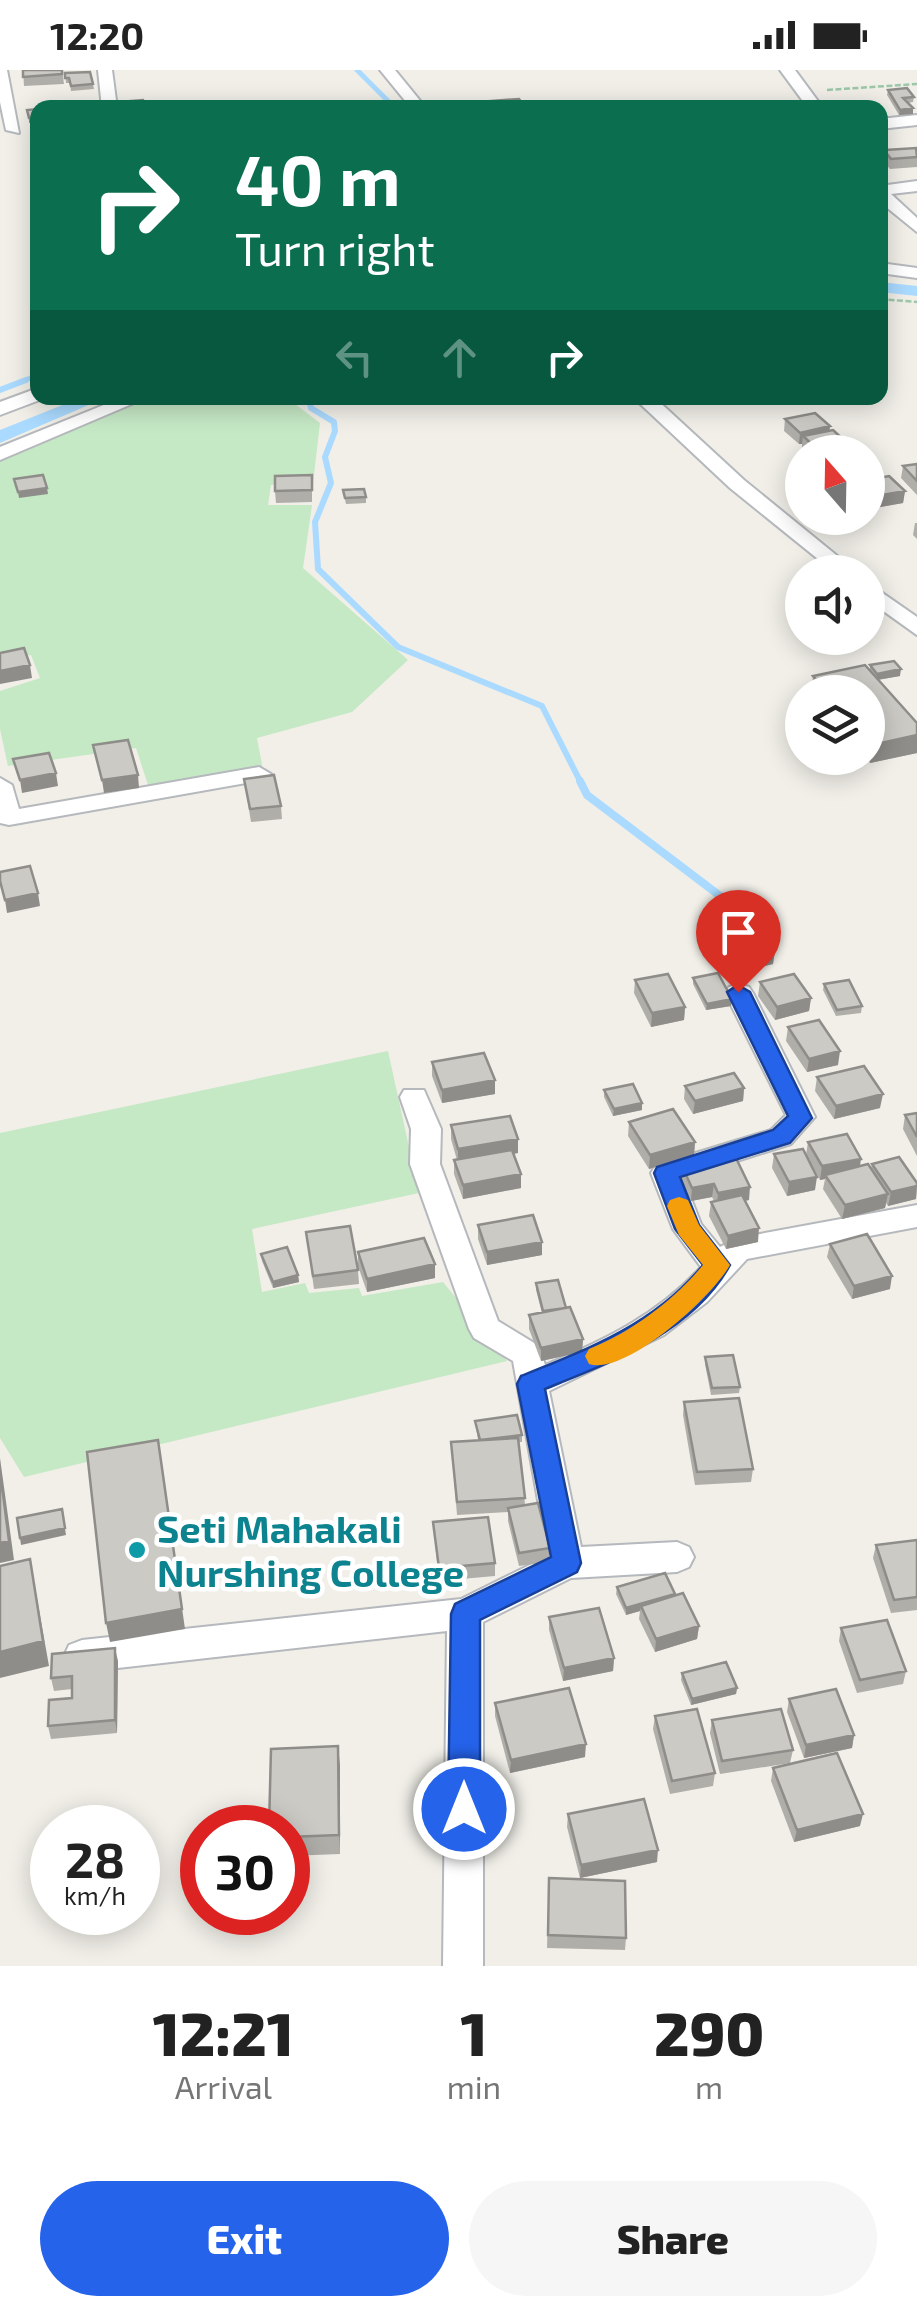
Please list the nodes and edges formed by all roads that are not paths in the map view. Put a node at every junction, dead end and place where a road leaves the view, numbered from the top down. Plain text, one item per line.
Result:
1 (0, 70) edge
2 (105, 70) edge
3 (387, 70) edge
4 (788, 70) edge
5 (109, 100) edge
6 (413, 100) edge
7 (810, 100) edge
8 (917, 120) edge
9 (888, 123) edge
10 (14, 130) dead end
11 (917, 186) edge
12 (888, 191) edge
13 (888, 200) edge
14 (917, 227) edge
15 (888, 269) edge
16 (917, 273) edge
17 (30, 397) edge
18 (119, 405) edge
19 (652, 405) edge
20 (0, 410) edge
21 (0, 454) edge
22 (825, 555) edge
23 (885, 603) edge
24 (917, 628) edge
25 (259, 774) edge
26 (0, 785) edge
27 (738, 992) dead end
28 (414, 1097) dead end
29 (917, 1216) edge
30 (717, 1265) junction
31 (530, 1384) junction
32 (677, 1558) dead end
33 (567, 1563) junction
34 (465, 1614) junction
35 (71, 1657) edge
36 (463, 1966) edge

1 - 10 street
2 - 5 street
3 - 6 street
4 - 7 street
8 - 9 street
11 - 12 street
13 - 14 street
15 - 16 street
17 - 20 street
18 - 21 street
19 - 22 street
23 - 24 street
25 - 26 street
27 - 30 street
28 - 31 street
29 - 30 street
30 - 31 street
31 - 33 street
32 - 33 street
33 - 34 street
34 - 35 street
34 - 36 street

